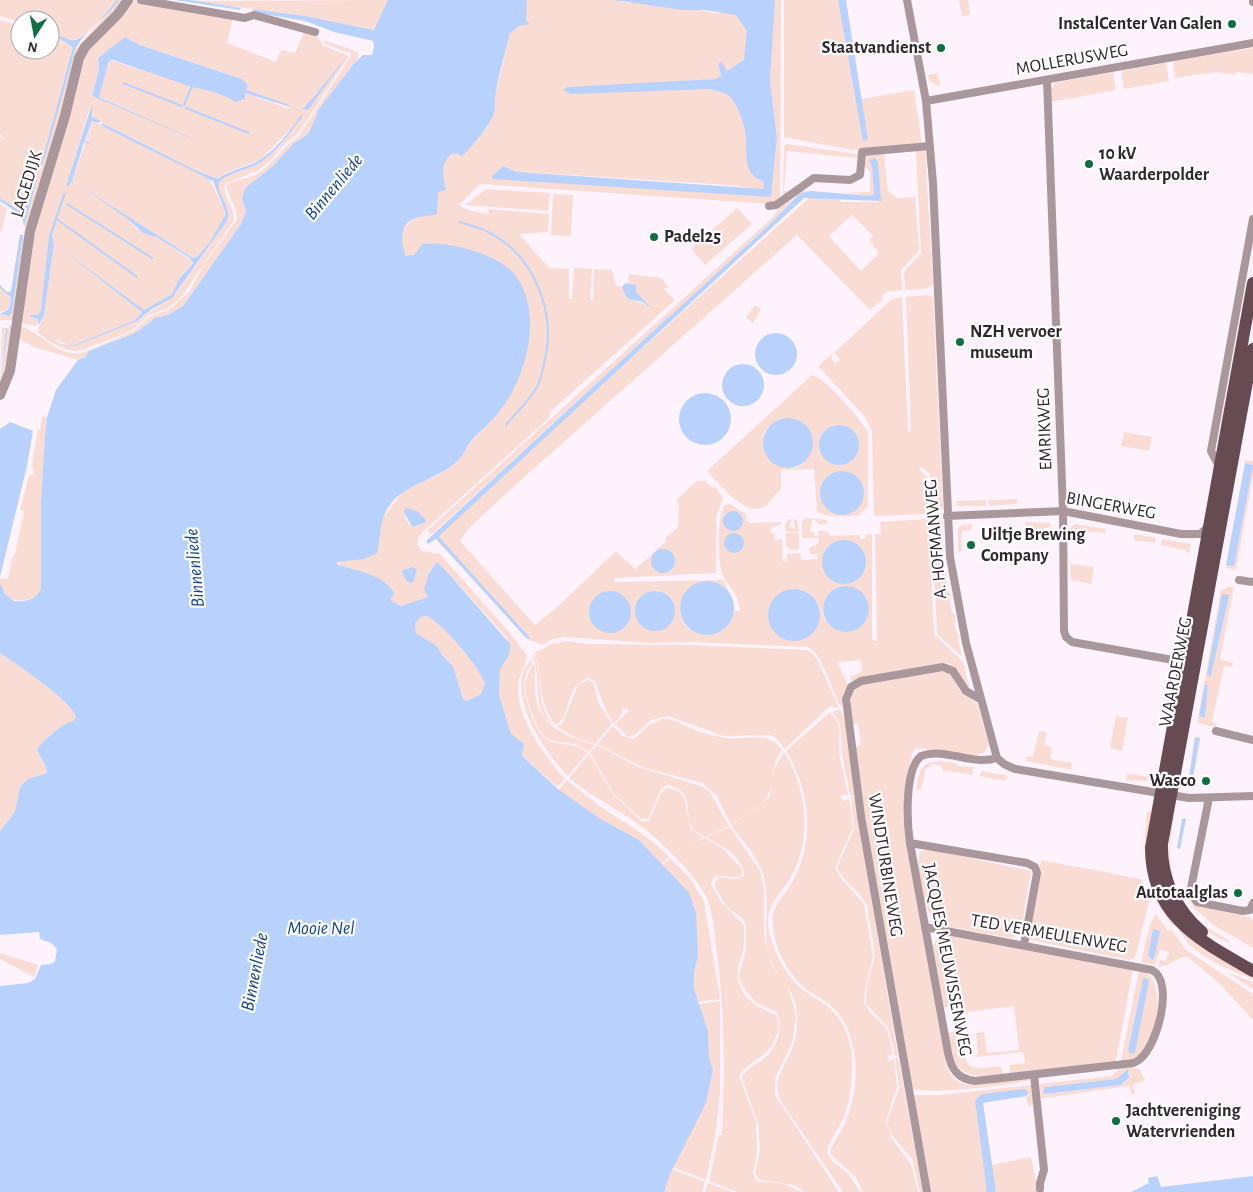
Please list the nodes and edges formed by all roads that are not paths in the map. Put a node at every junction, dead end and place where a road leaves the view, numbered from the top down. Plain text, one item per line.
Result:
1 (128, 0) edge
2 (141, 0) edge
3 (907, 0) edge
4 (315, 32) dead end
5 (1253, 43) edge
6 (1047, 80) junction
7 (926, 101) junction
8 (930, 146) junction
9 (768, 206) dead end
10 (1253, 219) edge
11 (1253, 283) edge
12 (1249, 347) edge
13 (0, 395) edge
14 (1219, 468) junction
15 (1063, 511) junction
16 (947, 516) junction
17 (1208, 528) junction
18 (1239, 580) dead end
19 (1253, 582) edge
20 (1173, 660) dead end
21 (980, 699) junction
22 (1216, 731) dead end
23 (1253, 740) edge
24 (997, 758) junction
25 (1165, 794) junction
26 (1253, 796) edge
27 (1209, 798) junction
28 (910, 843) junction
29 (1252, 909) edge
30 (925, 927) junction
31 (1024, 945) junction
32 (1253, 963) edge
33 (1253, 971) edge
34 (1140, 1060) joint
35 (1034, 1075) junction
36 (1040, 1189) dead end
37 (927, 1192) edge

1 - 13 street, LAGEDIJK
2 - 4 street
3 - 7 street, A. HOFMANWEG
5 - 6 street, MOLLERUSWEG
6 - 7 street, MOLLERUSWEG
6 - 15 street, EMRIKWEG
7 - 8 street, A. HOFMANWEG
8 - 9 street
8 - 16 street, A. HOFMANWEG
10 - 14 street, WAARDERWEG
11 - 12 main road, WAARDERWEG
12 - 14 main road, WAARDERWEG
12 - 25 main road, WAARDERWEG
14 - 17 main road, WAARDERWEG
15 - 16 street, BINGERWEG
15 - 17 street, BINGERWEG
15 - 20 street, EMRIKWEG
16 - 21 street, A. HOFMANWEG
17 - 25 main road, WAARDERWEG
18 - 19 street
21 - 24 street, A. HOFMANWEG
21 - 37 street, WINDTURBINEWEG
22 - 23 street
24 - 25 street
24 - 28 street, JACQUES MEUWISSENWEG
25 - 27 street
25 - 32 main road, WAARDERWEG
25 - 33 main road, WAARDERWEG
26 - 27 street
27 - 29 street
28 - 30 street, JACQUES MEUWISSENWEG
28 - 31 street
30 - 31 street, TED VERMEULENWEG
30 - 35 street, JACQUES MEUWISSENWEG
31 - 34 street, TED VERMEULENWEG
34 - 35 street, JACQUES MEUWISSENWEG
35 - 36 street

